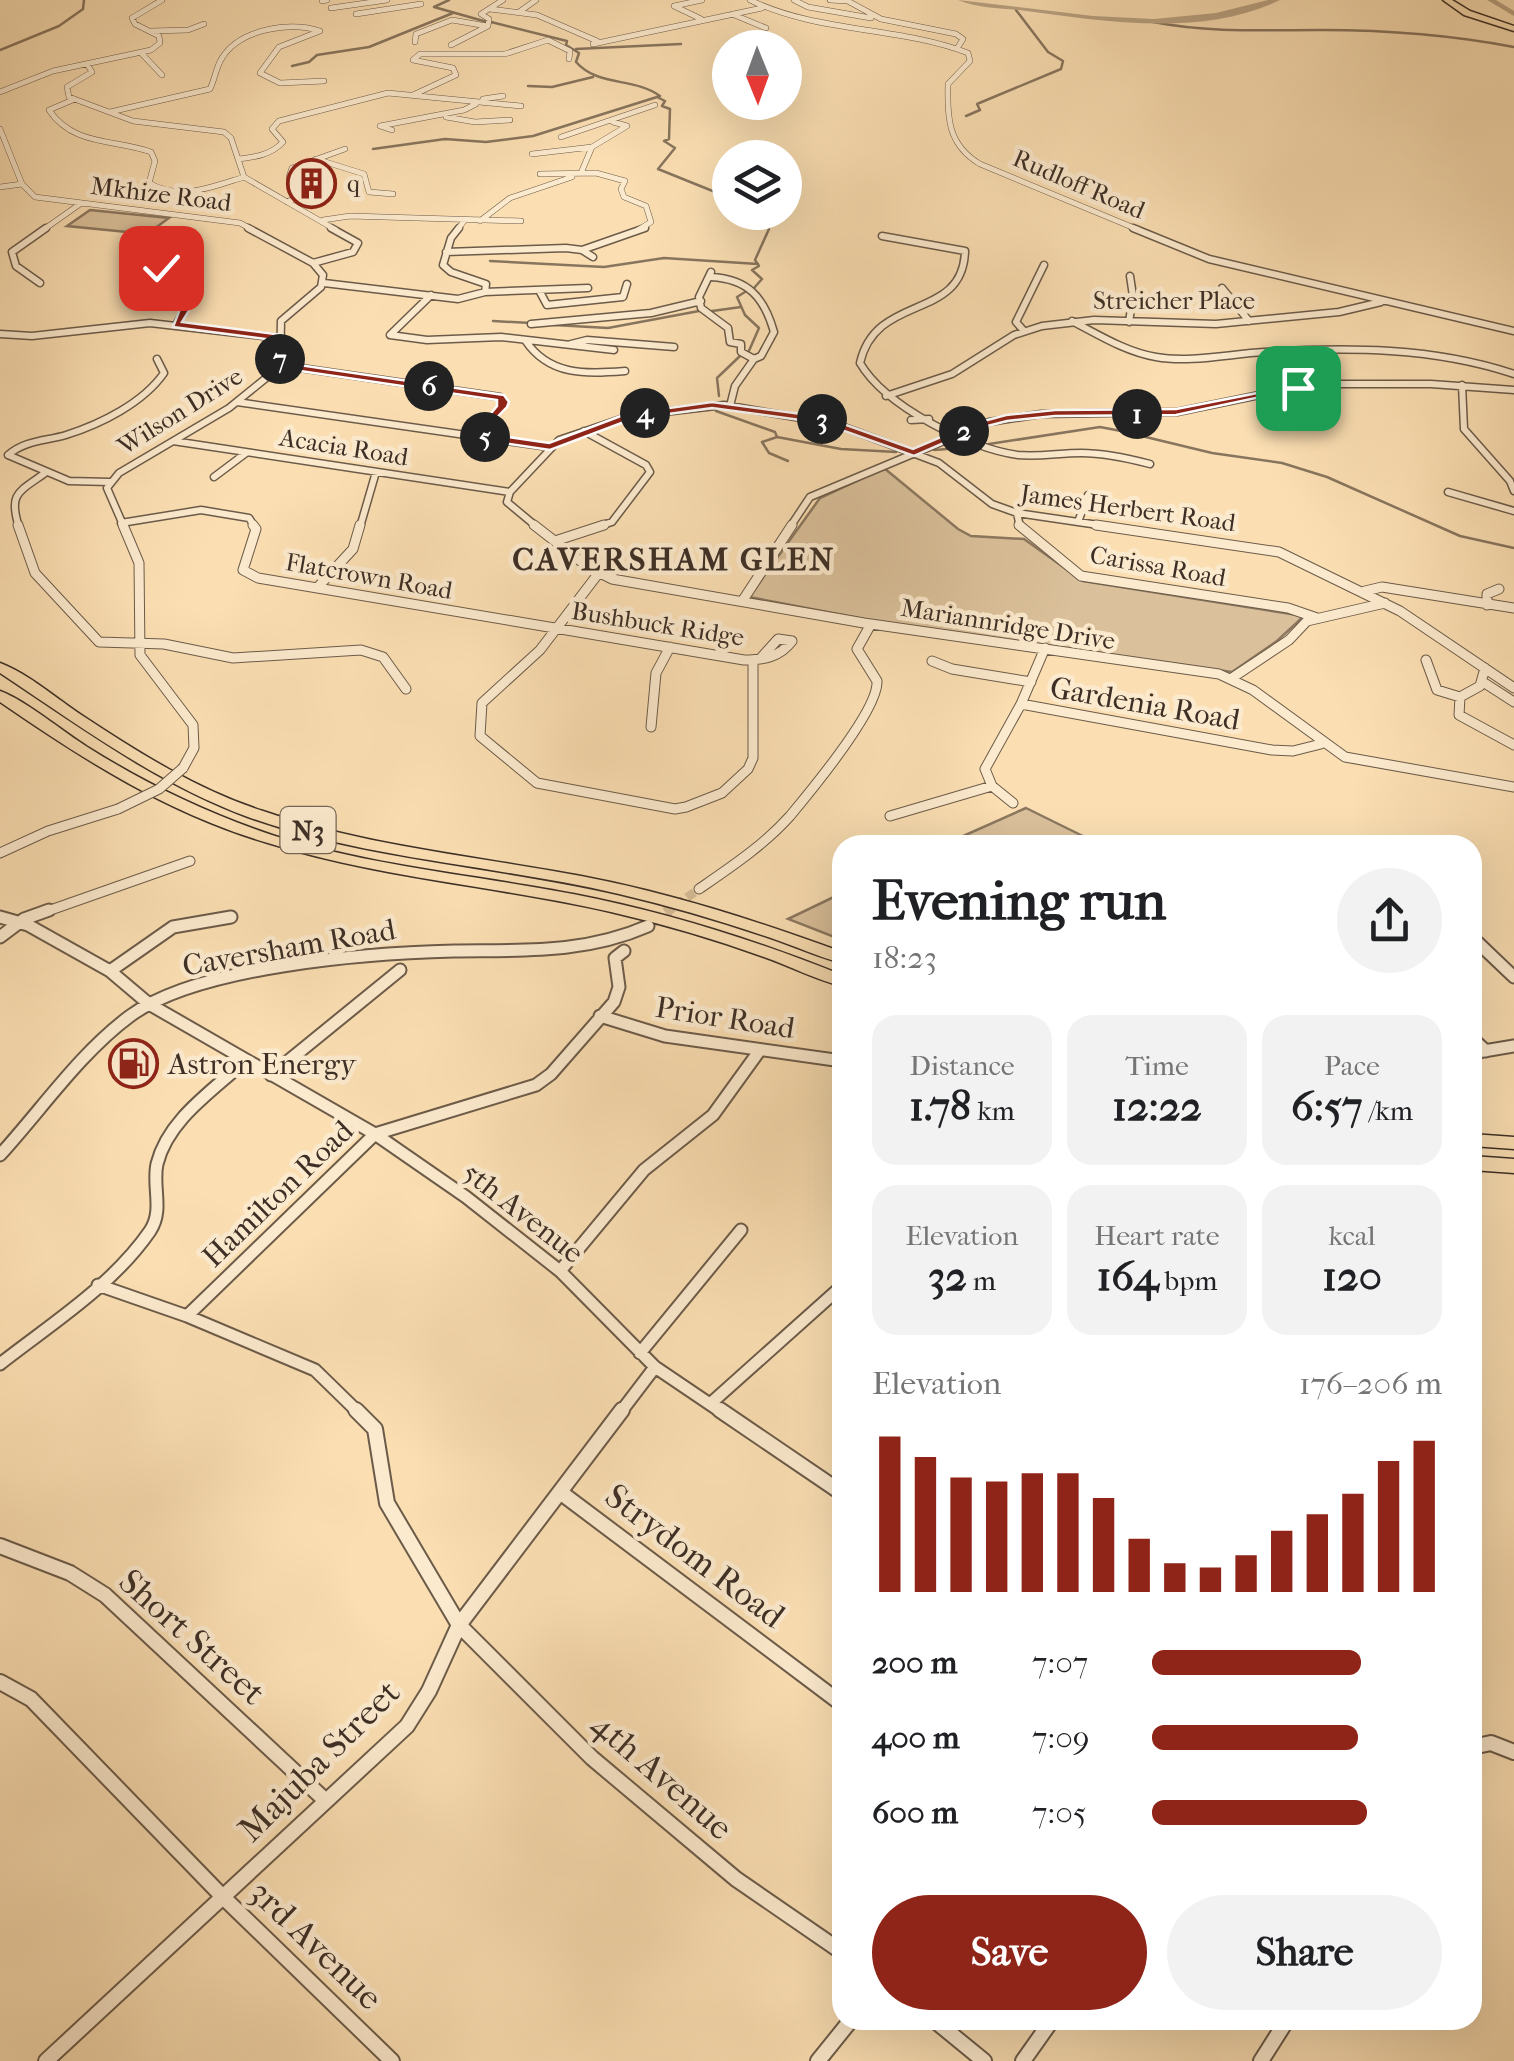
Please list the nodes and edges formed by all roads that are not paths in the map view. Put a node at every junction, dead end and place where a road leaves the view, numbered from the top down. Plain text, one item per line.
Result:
1 (162, 0) edge
2 (385, 0) edge
3 (503, 0) edge
4 (536, 0) edge
5 (702, 0) edge
6 (750, 0) edge
7 (794, 0) edge
8 (830, 0) edge
9 (847, 0) edge
10 (1448, 0) edge
11 (142, 3) dead end
12 (421, 4) dead end
13 (151, 5) junction
14 (763, 7) junction
15 (331, 8) dead end
16 (397, 8) junction
17 (490, 9) junction
18 (518, 12) junction
19 (356, 14) dead end
20 (732, 14) junction
21 (877, 18) junction
22 (703, 20) junction
23 (204, 24) dead end
24 (488, 26) junction
25 (766, 28) dead end
26 (1514, 29) edge
27 (151, 32) junction
28 (414, 42) dead end
29 (451, 45) dead end
30 (958, 47) junction
31 (142, 54) junction
32 (569, 59) dead end
33 (87, 64) junction
34 (162, 75) dead end
35 (324, 82) dead end
36 (0, 92) edge
37 (413, 94) junction
38 (503, 96) dead end
39 (76, 99) junction
40 (477, 104) junction
41 (485, 104) junction
42 (521, 106) dead end
43 (655, 106) dead end
44 (109, 112) junction
45 (441, 114) junction
46 (510, 120) dead end
47 (611, 122) junction
48 (0, 129) edge
49 (392, 130) dead end
50 (561, 136) dead end
51 (592, 146) junction
52 (345, 149) dead end
53 (532, 154) dead end
54 (238, 159) junction
55 (315, 159) junction
56 (540, 174) dead end
57 (579, 174) junction
58 (244, 177) junction
59 (22, 184) junction
60 (0, 187) edge
61 (392, 194) dead end
62 (288, 202) junction
63 (80, 204) junction
64 (322, 220) junction
65 (465, 220) junction
66 (480, 220) junction
67 (520, 221) dead end
68 (882, 236) dead end
69 (582, 250) junction
70 (446, 252) junction
71 (592, 257) dead end
72 (14, 262) junction
73 (313, 263) junction
74 (0, 265) edge
75 (1044, 265) dead end
76 (161, 268) dead end
77 (1130, 276) dead end
78 (324, 283) junction
79 (40, 284) dead end
80 (627, 284) dead end
81 (588, 288) dead end
82 (1222, 288) dead end
83 (485, 292) junction
84 (540, 292) junction
85 (431, 296) junction
86 (701, 301) junction
87 (1383, 301) junction
88 (1072, 321) junction
89 (1249, 321) junction
90 (1129, 322) junction
91 (176, 324) junction
92 (532, 324) dead end
93 (1024, 330) junction
94 (1514, 331) edge
95 (0, 334) edge
96 (279, 338) junction
97 (525, 340) junction
98 (569, 346) junction
99 (674, 347) dead end
100 (614, 350) dead end
101 (753, 358) junction
102 (157, 359) dead end
103 (280, 365) junction
104 (625, 371) dead end
105 (1514, 374) edge
106 (1462, 385) junction
107 (1514, 390) edge
108 (886, 396) junction
109 (237, 402) junction
110 (730, 406) junction
111 (930, 418) junction
112 (911, 420) dead end
113 (584, 431) junction
114 (958, 434) junction
115 (474, 436) junction
116 (173, 441) junction
117 (550, 446) junction
118 (246, 452) junction
119 (914, 453) junction
120 (1150, 464) dead end
121 (376, 472) junction
122 (44, 473) junction
123 (214, 477) dead end
124 (110, 482) junction
125 (512, 490) junction
126 (1514, 491) edge
127 (1448, 492) dead end
128 (1088, 495) dead end
129 (1514, 511) edge
130 (1016, 514) junction
131 (1078, 522) junction
132 (121, 523) junction
133 (555, 541) junction
134 (598, 574) junction
135 (317, 588) junction
136 (1498, 589) dead end
137 (1365, 591) junction
138 (744, 600) junction
139 (1386, 603) junction
140 (1488, 605) junction
141 (1514, 608) edge
142 (1317, 618) junction
143 (871, 624) junction
144 (898, 627) junction
145 (557, 629) junction
146 (864, 636) junction
147 (139, 645) junction
148 (670, 648) junction
149 (1045, 648) junction
150 (1426, 660) dead end
151 (932, 661) dead end
152 (0, 667) edge
153 (1485, 668) junction
154 (1232, 678) junction
155 (1031, 682) junction
156 (1483, 682) junction
157 (1514, 688) edge
158 (406, 689) dead end
159 (0, 695) edge
160 (1460, 697) junction
161 (1514, 702) edge
162 (1022, 704) junction
163 (651, 727) dead end
164 (1321, 744) junction
165 (1514, 744) edge
166 (992, 786) junction
167 (1514, 787) edge
168 (1013, 802) dead end
169 (890, 816) dead end
170 (0, 853) edge
171 (190, 861) dead end
172 (699, 889) tunnel mouth
173 (0, 917) edge
174 (232, 917) dead end
175 (18, 922) junction
176 (648, 926) tunnel mouth
177 (0, 937) edge
178 (1482, 947) edge
179 (624, 951) dead end
180 (832, 954) edge
181 (400, 970) dead end
182 (110, 971) junction
183 (832, 977) edge
184 (1514, 977) edge
185 (149, 1004) junction
186 (600, 1016) junction
187 (1514, 1046) edge
188 (1482, 1047) edge
189 (760, 1050) junction
190 (1486, 1051) junction
191 (1482, 1052) edge
192 (246, 1060) junction
193 (832, 1060) edge
194 (271, 1075) junction
195 (375, 1134) junction
196 (1482, 1141) edge
197 (1514, 1143) edge
198 (2, 1151) edge
199 (1482, 1164) edge
200 (1514, 1166) edge
201 (741, 1230) dead end
202 (560, 1271) junction
203 (98, 1286) junction
204 (832, 1295) edge
205 (187, 1316) junction
206 (640, 1353) junction
207 (0, 1364) edge
208 (655, 1367) junction
209 (710, 1404) junction
210 (832, 1486) edge
211 (560, 1492) junction
212 (0, 1546) edge
213 (459, 1626) junction
214 (0, 1682) edge
215 (832, 1696) edge
216 (1482, 1744) edge
217 (1514, 1752) edge
218 (326, 1800) junction
219 (223, 1897) junction
220 (832, 1945) edge
221 (843, 2030) edge
222 (946, 2030) edge
223 (1045, 2030) edge
224 (1281, 2030) edge
225 (46, 2061) edge
226 (392, 2061) edge
227 (818, 2061) edge
228 (984, 2061) edge
229 (1023, 2061) edge
230 (1261, 2061) edge

1 - 13 street
2 - 15 street
2 - 16 street
3 - 17 street
4 - 18 street
5 - 22 street
6 - 14 street
7 - 21 street
8 - 9 street
9 - 21 street
10 - 26 highway
11 - 13 street
12 - 16 street
13 - 27 street
14 - 20 street
14 - 30 street
16 - 19 street
17 - 18 street
17 - 24 street
18 - 22 street
20 - 22 street
20 - 25 street
21 - 30 street
23 - 27 street
24 - 28 street
24 - 29 street
27 - 31 street
30 - 87 street, Rudloff Road
31 - 33 street
31 - 34 street
32 - 37 street
33 - 36 street
33 - 39 street
35 - 44 street
37 - 40 street
37 - 54 street
38 - 41 street
39 - 44 street
39 - 58 street
40 - 41 street
40 - 45 street
41 - 42 street
43 - 47 street
44 - 54 street
45 - 46 street
45 - 49 street
47 - 50 street
47 - 51 street
48 - 59 street
51 - 53 street
51 - 57 street
52 - 55 street
54 - 58 street
55 - 61 street
55 - 62 street
56 - 57 street
57 - 66 street
57 - 69 street
58 - 62 street
59 - 60 street
59 - 63 street, Mkhize Road
62 - 64 street
63 - 72 street
63 - 73 street, Mkhize Road
64 - 65 street
64 - 73 street
65 - 66 street
65 - 70 street
66 - 67 street
68 - 108 street
69 - 70 street
69 - 71 street
70 - 83 street
72 - 74 street
72 - 79 street
73 - 78 street
75 - 93 street
76 - 91 street
77 - 90 street
78 - 85 street
78 - 96 street
80 - 84 street
81 - 84 street
82 - 89 street
83 - 84 street
83 - 85 street
85 - 97 street
86 - 92 street
86 - 101 street
86 - 101 street
87 - 89 street, Streicher Place
87 - 94 street, Rudloff Road
88 - 90 street, Streicher Place
88 - 93 street, Streicher Place
88 - 105 street
89 - 90 street, Streicher Place
91 - 95 street
91 - 96 street
93 - 108 street
96 - 103 street, Wilson Drive
97 - 98 street
97 - 104 street
98 - 99 street
98 - 100 street
101 - 110 street
102 - 122 street
103 - 109 street, Wilson Drive
103 - 115 street
106 - 107 street
106 - 114 street
106 - 126 street
108 - 111 street
109 - 115 street
109 - 116 street, Wilson Drive
110 - 113 street, James Herbert Road
110 - 119 street, James Herbert Road
111 - 112 street
111 - 114 street
113 - 117 street, James Herbert Road
113 - 133 street
114 - 119 street
114 - 120 street
115 - 117 street
116 - 118 street, Acacia Road
116 - 124 street, Wilson Drive
117 - 125 street, James Herbert Road
118 - 121 street, Acacia Road
118 - 123 street
119 - 130 street, James Herbert Road
119 - 138 street
121 - 125 street, Acacia Road
121 - 135 street
122 - 124 street
122 - 147 street
124 - 132 street, Wilson Drive
125 - 133 street, Mariannridge Drive
127 - 129 street
128 - 131 street
130 - 131 street, James Herbert Road
130 - 142 street, Carissa Road
131 - 137 street, James Herbert Road
132 - 135 street, Flatcrown Road
132 - 147 street, Wilson Drive
133 - 134 street, Mariannridge Drive
134 - 138 street, Mariannridge Drive
134 - 145 street, Bushbuck Ridge
135 - 145 street, Flatcrown Road
136 - 140 street
137 - 139 street, James Herbert Road
137 - 140 street
138 - 143 street, Mariannridge Drive
139 - 142 street
139 - 153 street, James Herbert Road
140 - 141 street
142 - 154 street
143 - 144 street, Mariannridge Drive
143 - 146 street
144 - 146 street
144 - 149 street, Mariannridge Drive
145 - 148 street, Bushbuck Ridge
145 - 148 street, Bushbuck Ridge
146 - 172 street
147 - 158 street
147 - 170 street, Wilson Drive, bridge
148 - 163 street
149 - 154 street, Mariannridge Drive
149 - 155 street, Gardenia Road
150 - 160 street
151 - 155 street
152 - 180 highway, N3
153 - 156 street
153 - 157 street, James Herbert Road
154 - 164 street, Mariannridge Drive
155 - 162 street, Gardenia Road
156 - 160 street
156 - 161 street
159 - 183 highway, N3
160 - 165 street
162 - 164 street, Gardenia Road
162 - 166 street
164 - 167 street, Mariannridge Drive
166 - 168 street
166 - 169 street
171 - 175 street
173 - 175 street, 5th Avenue
174 - 182 street
175 - 177 street
175 - 182 street, 5th Avenue
176 - 185 street, Caversham Road
178 - 184 street
179 - 186 street, Hamilton Road
181 - 194 street
182 - 185 street, 5th Avenue
185 - 192 street, 5th Avenue
185 - 198 street, Caversham Road
186 - 189 street, Prior Road
186 - 195 street, Hamilton Road
187 - 190 street
188 - 190 street
189 - 193 street, Prior Road
189 - 202 street
190 - 191 street
192 - 194 street, 5th Avenue
192 - 203 street
194 - 195 street, 5th Avenue
195 - 202 street, 5th Avenue
195 - 205 street, Hamilton Road
196 - 197 highway
199 - 200 highway
201 - 206 street
202 - 206 street, 5th Avenue
203 - 205 street, 4th Avenue
203 - 207 street
204 - 209 street
205 - 213 street, 4th Avenue
206 - 208 street, 5th Avenue
208 - 209 street, 5th Avenue
208 - 211 street, Majuba Street
209 - 210 street, 5th Avenue
211 - 213 street, Majuba Street
211 - 215 street, Strydom Road
212 - 218 street, Short Street
213 - 218 street, Majuba Street
213 - 220 street, 4th Avenue
214 - 219 street, 3rd Avenue
216 - 217 street
218 - 219 street, Majuba Street
219 - 225 street, Majuba Street
219 - 226 street, 3rd Avenue
221 - 227 street
222 - 228 street
223 - 229 street
224 - 230 street

